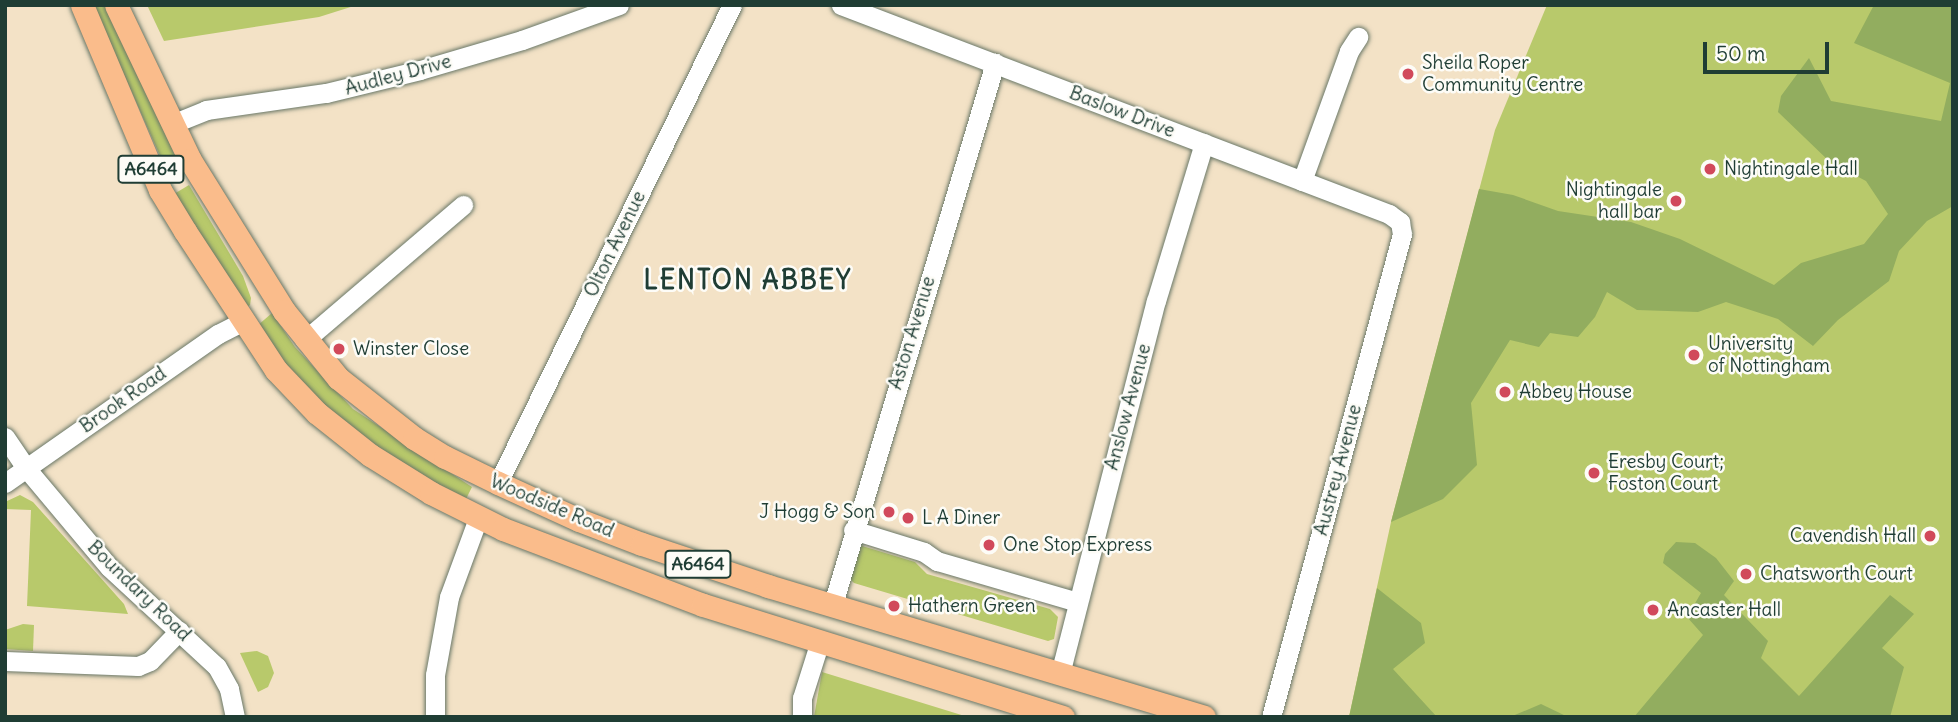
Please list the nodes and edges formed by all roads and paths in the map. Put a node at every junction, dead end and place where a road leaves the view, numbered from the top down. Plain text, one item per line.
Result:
1 (82, 5) edge
2 (117, 5) edge
3 (619, 5) edge
4 (732, 5) edge
5 (841, 5) edge
6 (1358, 37) dead end
7 (995, 63) junction
8 (172, 124) junction
9 (1204, 143) junction
10 (1302, 181) junction
11 (463, 205) dead end
12 (1400, 222) joint
13 (265, 283) junction
14 (243, 321) junction
15 (305, 340) junction
16 (5, 437) edge
17 (26, 468) junction
18 (5, 483) edge
19 (498, 483) junction
20 (478, 518) junction
21 (853, 530) junction
22 (1077, 602) junction
23 (833, 604) junction
24 (179, 631) junction
25 (820, 641) junction
26 (5, 661) edge
27 (1060, 674) junction
28 (1053, 715) edge
29 (235, 717) edge
30 (435, 717) edge
31 (802, 717) edge
32 (1204, 717) edge
33 (1271, 717) edge

1 - 14 main road, Woodside Road / A6464
2 - 8 main road, Woodside Road / A6464
3 - 8 street, Audley Drive
4 - 19 street, Olton Avenue
5 - 7 street, Baslow Drive
6 - 10 street
7 - 9 street, Baslow Drive
7 - 21 street, Aston Avenue
8 - 13 main road, Woodside Road / A6464
9 - 10 street, Baslow Drive
9 - 22 street, Anslow Avenue
10 - 12 street, Baslow Drive
11 - 15 street
12 - 33 street, Austrey Avenue
13 - 14 main road
13 - 15 main road, Woodside Road / A6464
14 - 17 street, Brook Road
14 - 20 main road, Woodside Road / A6464
15 - 19 main road, Woodside Road / A6464
16 - 17 street, Boundary Road
17 - 18 street, Brook Road
17 - 24 street, Boundary Road
19 - 23 main road, Woodside Road / A6464
20 - 25 main road, Woodside Road / A6464
20 - 30 street
21 - 22 street
21 - 23 street, Aston Avenue
22 - 27 street, Anslow Avenue
23 - 27 main road, Woodside Road / A6464
24 - 26 street
24 - 29 street, Boundary Road
25 - 28 main road, Woodside Road / A6464
25 - 31 street
27 - 28 main road
27 - 32 main road, Woodside Road / A6464

